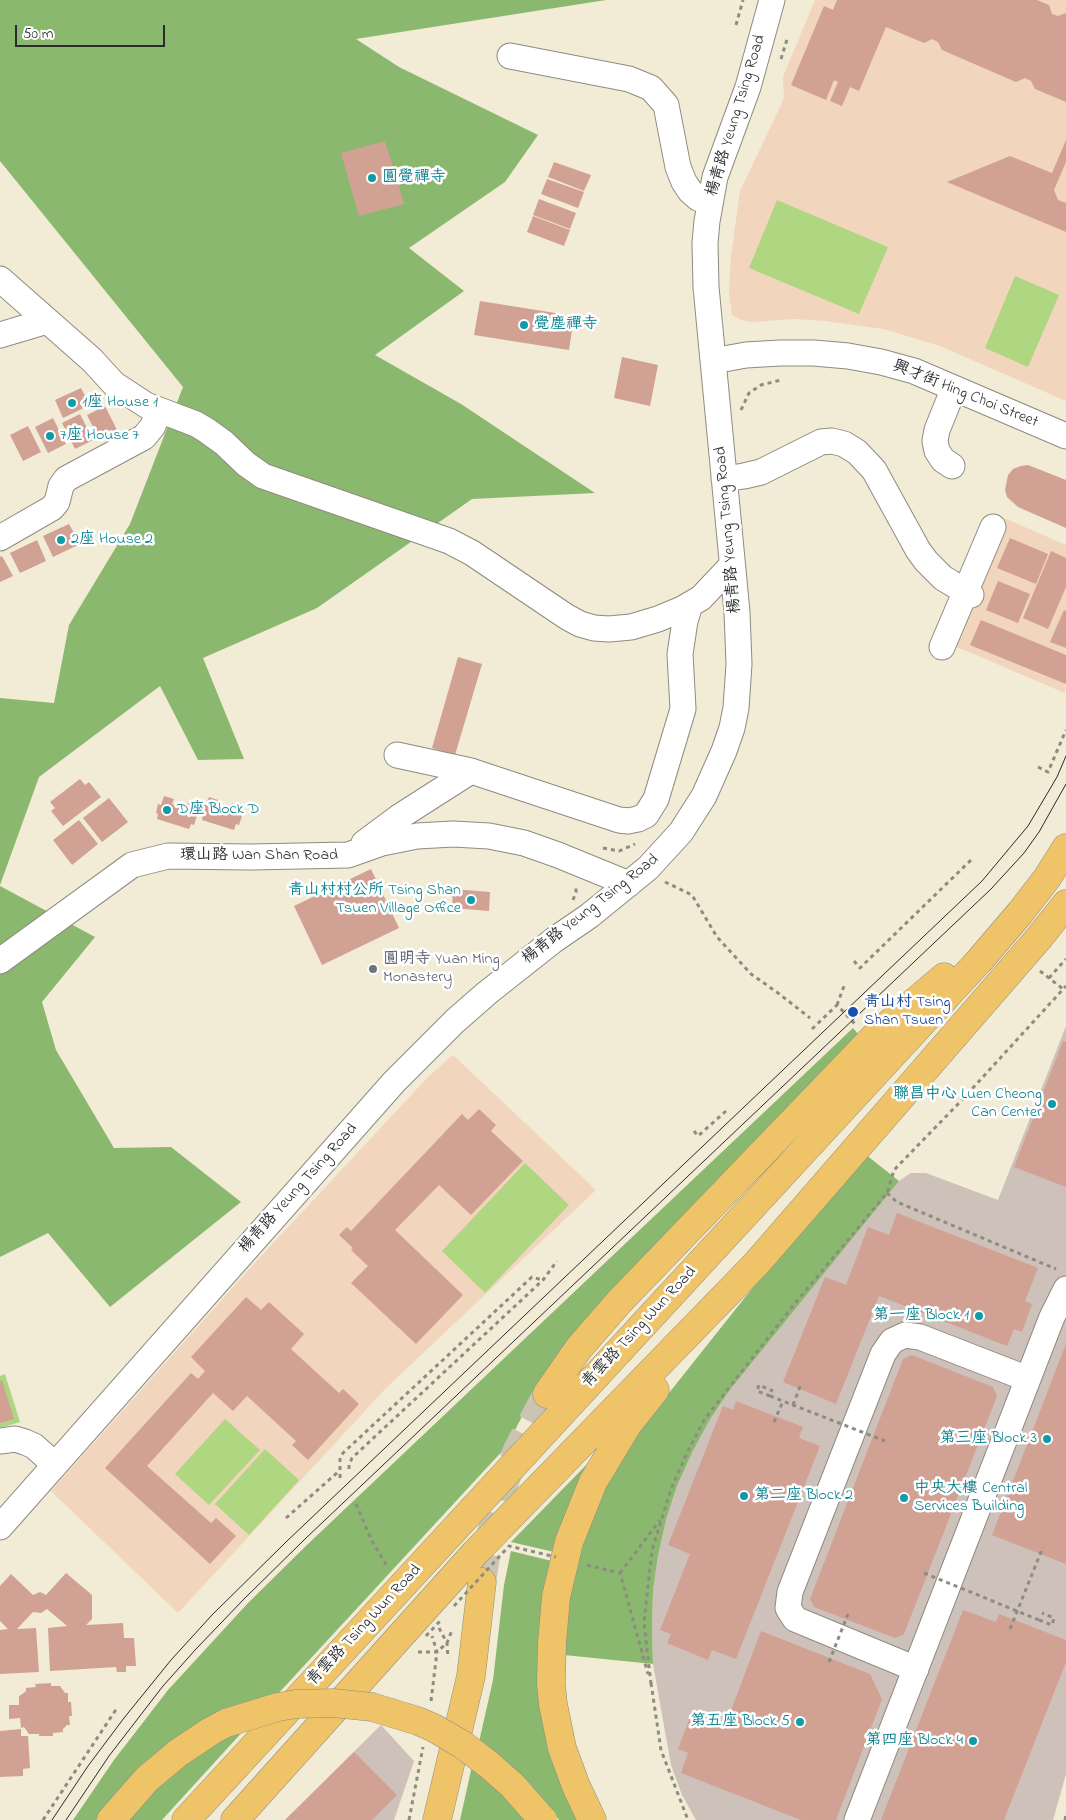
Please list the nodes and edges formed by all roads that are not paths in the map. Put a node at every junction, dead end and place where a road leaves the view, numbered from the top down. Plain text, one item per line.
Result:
1 (772, 0) edge
2 (510, 56) dead end
3 (709, 203) junction
4 (0, 279) edge
5 (47, 322) junction
6 (0, 335) edge
7 (713, 361) junction
8 (954, 388) junction
9 (158, 410) junction
10 (1066, 436) edge
11 (952, 466) dead end
12 (724, 479) junction
13 (993, 527) dead end
14 (0, 538) edge
15 (732, 565) junction
16 (969, 593) junction
17 (690, 605) junction
18 (942, 647) dead end
19 (397, 755) dead end
20 (471, 771) junction
21 (1066, 848) edge
22 (348, 855) junction
23 (629, 884) junction
24 (1066, 904) edge
25 (1020, 914) junction
26 (1056, 924) edge
27 (0, 961) edge
28 (756, 1264) junction
29 (1062, 1279) edge
30 (1028, 1379) junction
31 (547, 1394) tunnel mouth
32 (0, 1440) edge
33 (55, 1465) junction
34 (0, 1527) edge
35 (482, 1582) tunnel mouth
36 (916, 1668) junction
37 (111, 1820) edge
38 (186, 1820) edge
39 (235, 1820) edge
40 (437, 1820) edge
41 (543, 1820) edge
42 (592, 1820) edge
43 (857, 1820) edge

1 - 3 street, 楊青路 Yeung Tsing Road
2 - 3 street
3 - 7 street, 楊青路 Yeung Tsing Road
4 - 5 street
5 - 6 street
5 - 9 street
7 - 8 street, 興才街 Hing Choi Street
7 - 12 street, 楊青路 Yeung Tsing Road
8 - 10 street, 興才街 Hing Choi Street
8 - 11 street
9 - 14 street
9 - 17 street
12 - 15 street, 楊青路 Yeung Tsing Road
12 - 16 street
13 - 16 street
15 - 17 street
15 - 23 street, 楊青路 Yeung Tsing Road
16 - 18 street
17 - 20 street
19 - 20 street
20 - 22 street
21 - 25 main road, 青雲路 Tsing Wun Road
22 - 23 street, 環山路 Wan Shan Road
22 - 27 street, 環山路 Wan Shan Road
23 - 33 street, 楊青路 Yeung Tsing Road
24 - 26 main road, 青雲路 Tsing Wun Road
25 - 31 main road
25 - 38 main road, 青雲路 Tsing Wun Road
26 - 28 main road, 青雲路 Tsing Wun Road
28 - 39 main road, 青雲路 Tsing Wun Road
28 - 42 main road
29 - 30 street
30 - 36 street
30 - 36 street
32 - 33 street
33 - 34 street, 楊青路 Yeung Tsing Road
35 - 40 main road
36 - 43 street
37 - 41 main road, bridge

